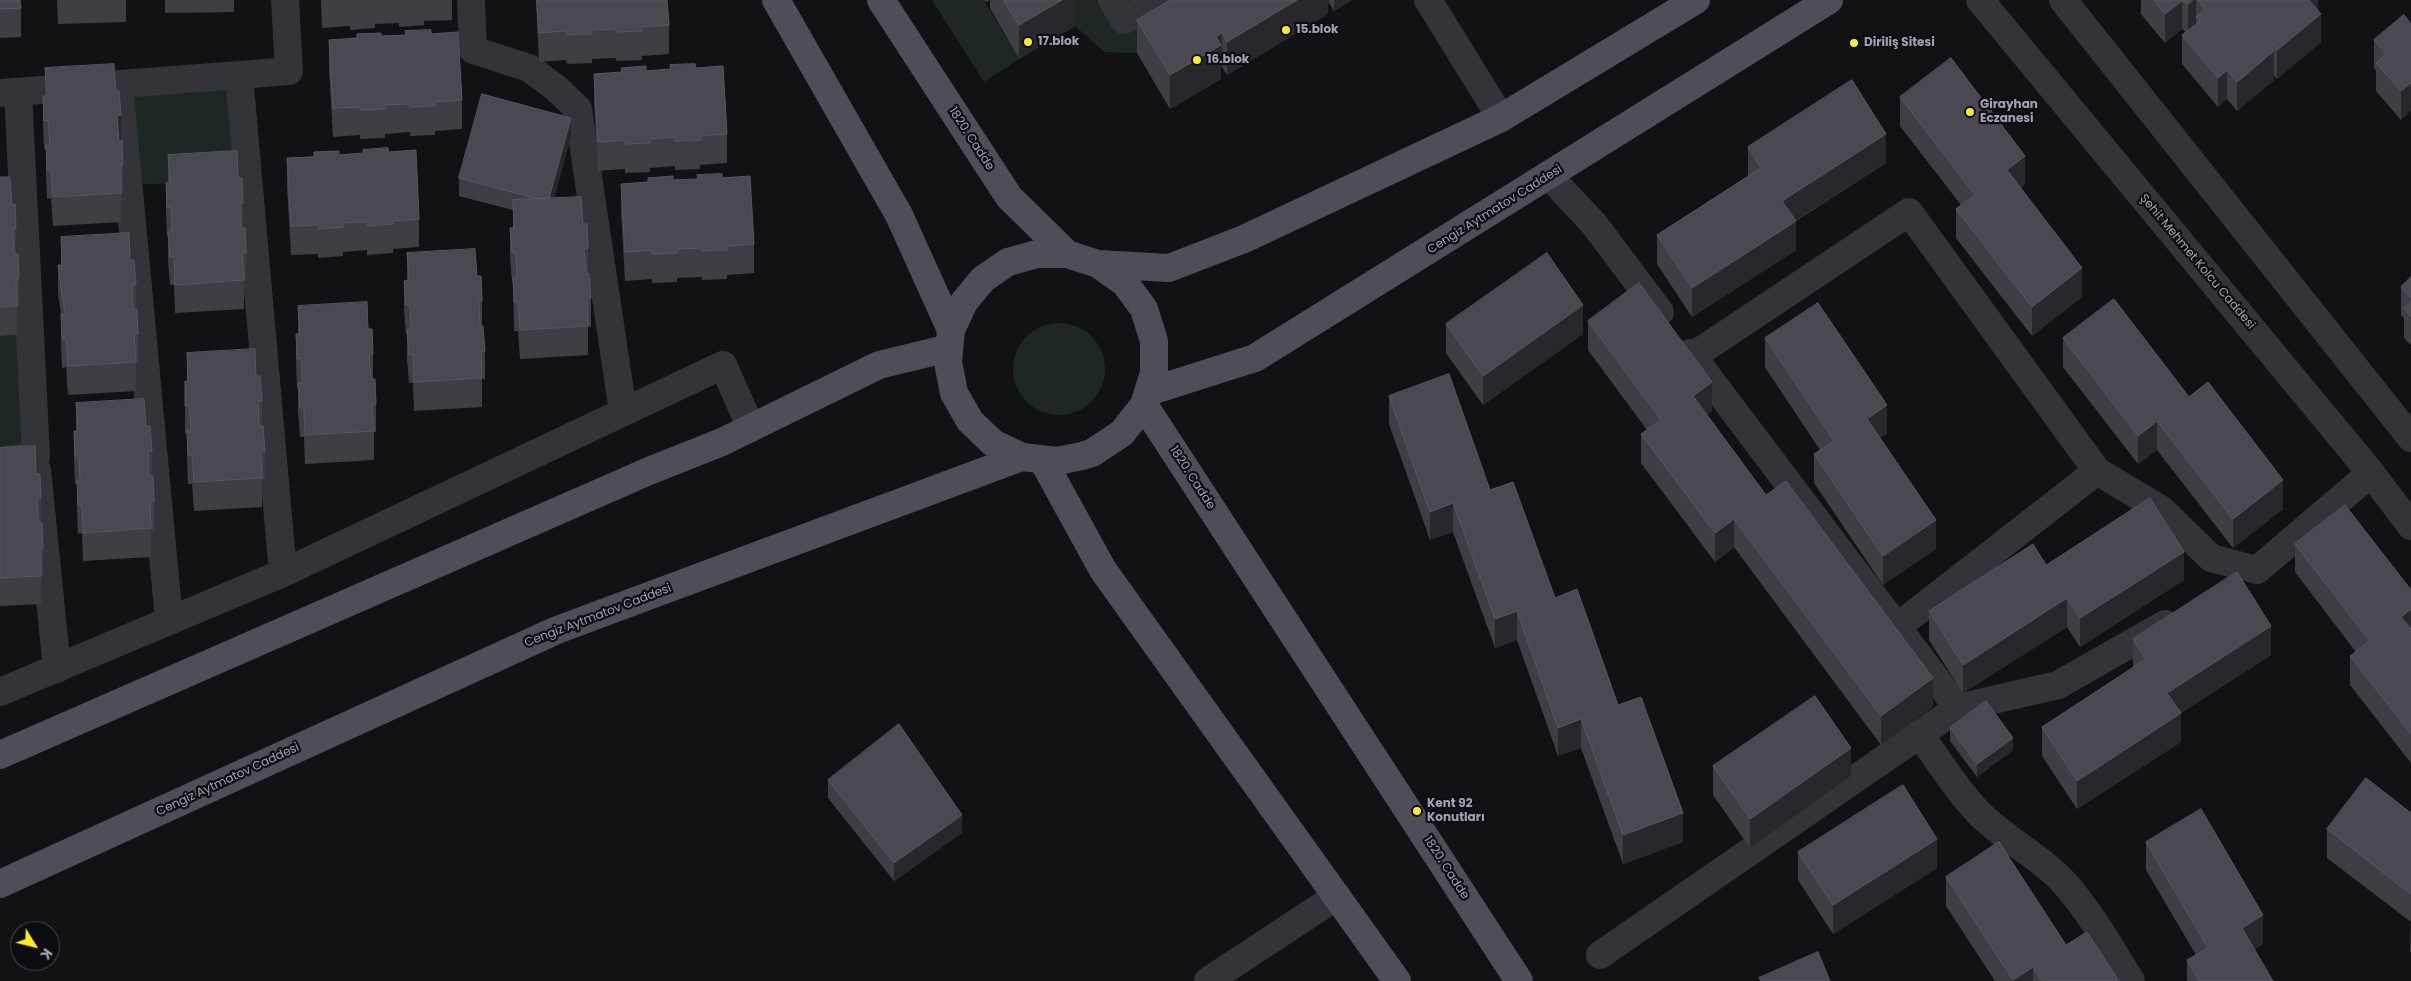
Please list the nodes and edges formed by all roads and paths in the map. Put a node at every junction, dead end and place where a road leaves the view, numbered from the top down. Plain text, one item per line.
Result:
1 (285, 0) edge
2 (471, 0) edge
3 (776, 0) edge
4 (882, 0) edge
5 (1112, 0) edge
6 (1160, 0) edge
7 (1428, 0) edge
8 (1696, 0) edge
9 (1829, 0) edge
10 (1980, 0) edge
11 (2063, 0) edge
12 (239, 75) junction
13 (119, 84) junction
14 (9, 93) edge
15 (1501, 118) junction
16 (1549, 176) junction
17 (1067, 254) junction
18 (1098, 264) junction
19 (950, 339) junction
20 (1692, 356) junction
21 (1146, 398) junction
22 (623, 412) junction
23 (750, 428) junction
24 (2411, 438) edge
25 (36, 456) junction
26 (1032, 458) junction
27 (0, 461) edge
28 (2097, 471) junction
29 (2371, 473) junction
30 (2411, 526) edge
31 (2257, 570) junction
32 (283, 573) junction
33 (2223, 590) edge
34 (2188, 610) edge
35 (169, 620) junction
36 (1897, 627) junction
37 (57, 669) junction
38 (0, 692) edge
39 (1958, 708) junction
40 (1919, 734) junction
41 (0, 755) edge
42 (0, 884) edge
43 (1337, 896) junction
44 (1600, 955) dead end
45 (1208, 981) edge
46 (1397, 981) edge
47 (1520, 981) edge
48 (2131, 981) edge

1 - 12 street
2 - 22 street
3 - 19 main road
4 - 17 main road, 1820. Cadde
5 - 6 street
7 - 15 street
8 - 15 main road
9 - 16 main road, Cengiz Aytmatov Caddesi
10 - 29 street, Şehit Mehmet Kolcu Caddesi
11 - 24 street
12 - 13 street
12 - 32 street
13 - 14 street
13 - 35 street
14 - 25 street
15 - 18 main road
16 - 20 street
16 - 21 main road, Cengiz Aytmatov Caddesi
17 - 18 main road, 1820. Cadde
17 - 19 main road
18 - 21 main road, 1820. Cadde
19 - 23 main road
19 - 26 main road
20 - 28 street
20 - 36 street
21 - 26 main road, Cengiz Aytmatov Caddesi
21 - 47 main road, 1820. Cadde
22 - 23 street
22 - 32 street
23 - 41 main road
25 - 27 street
25 - 37 street
26 - 42 main road, Cengiz Aytmatov Caddesi
26 - 43 main road
28 - 31 street
28 - 36 street
29 - 30 street, Şehit Mehmet Kolcu Caddesi
29 - 31 street
31 - 33 street
32 - 35 street
34 - 39 street
35 - 37 street
36 - 39 street
37 - 38 street
39 - 40 street
40 - 44 street
40 - 48 street
43 - 45 street
43 - 46 main road

